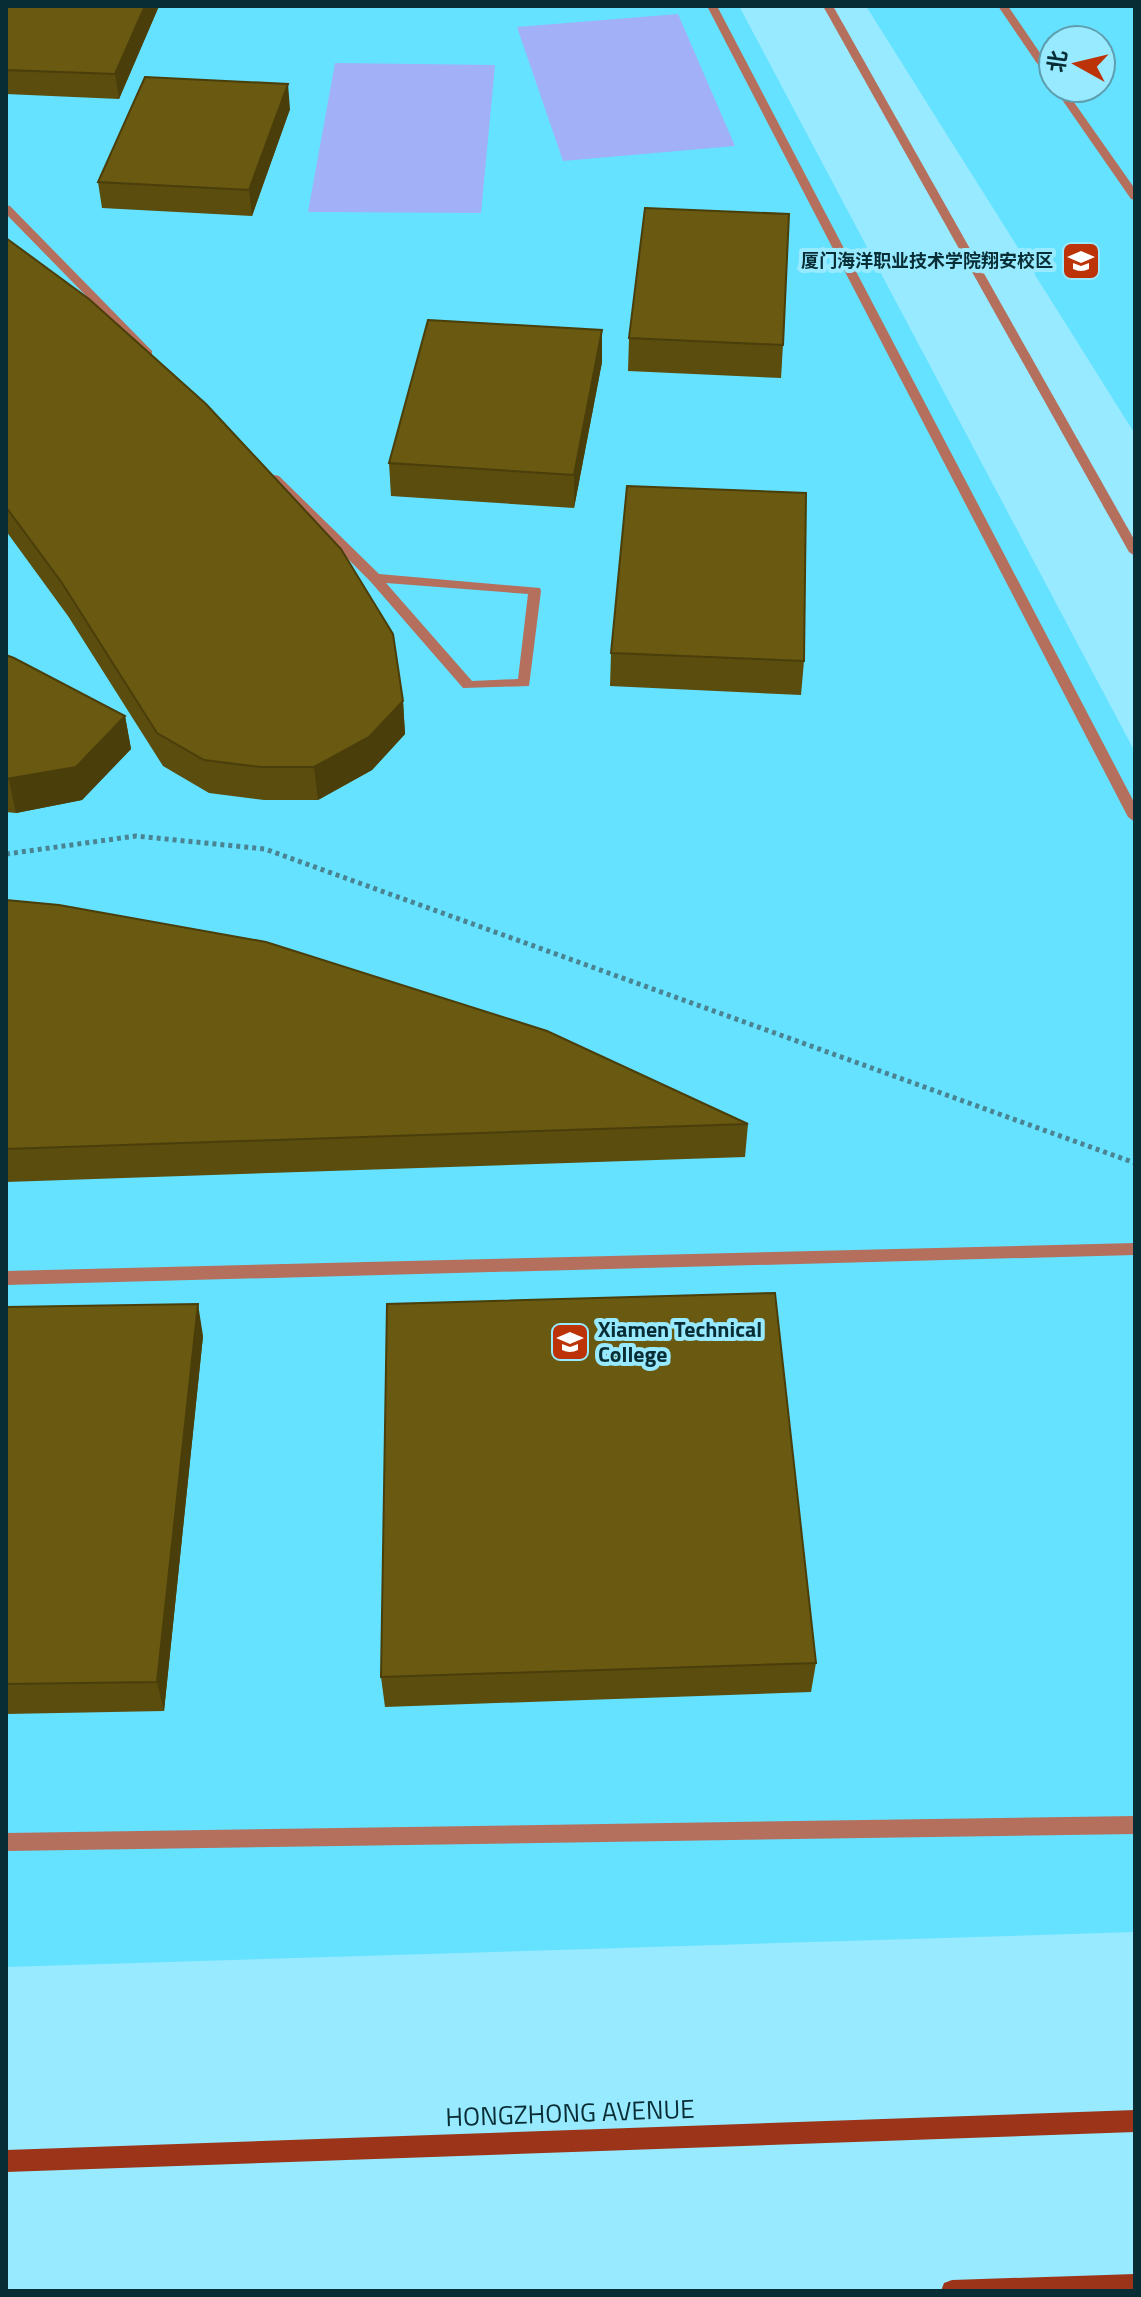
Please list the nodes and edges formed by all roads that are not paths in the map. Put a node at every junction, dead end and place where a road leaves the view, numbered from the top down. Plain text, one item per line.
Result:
1 (712, 6) edge
2 (828, 6) edge
3 (1003, 6) edge
4 (1037, 56) edge
5 (1070, 104) edge
6 (1135, 197) edge
7 (6, 208) edge
8 (154, 359) edge
9 (264, 469) edge
10 (1135, 552) edge
11 (375, 578) junction
12 (1135, 817) edge
13 (1135, 1249) edge
14 (6, 1278) edge
15 (1135, 1825) edge
16 (6, 1842) edge
17 (1135, 2121) edge
18 (6, 2161) edge
19 (1135, 2285) edge
20 (952, 2291) edge

1 - 12 street
2 - 10 street
3 - 4 street
5 - 6 street
7 - 8 street
9 - 11 street
11 - 11 street
13 - 14 street
15 - 16 street
17 - 18 main road, HONGZHONG AVENUE
19 - 20 main road

